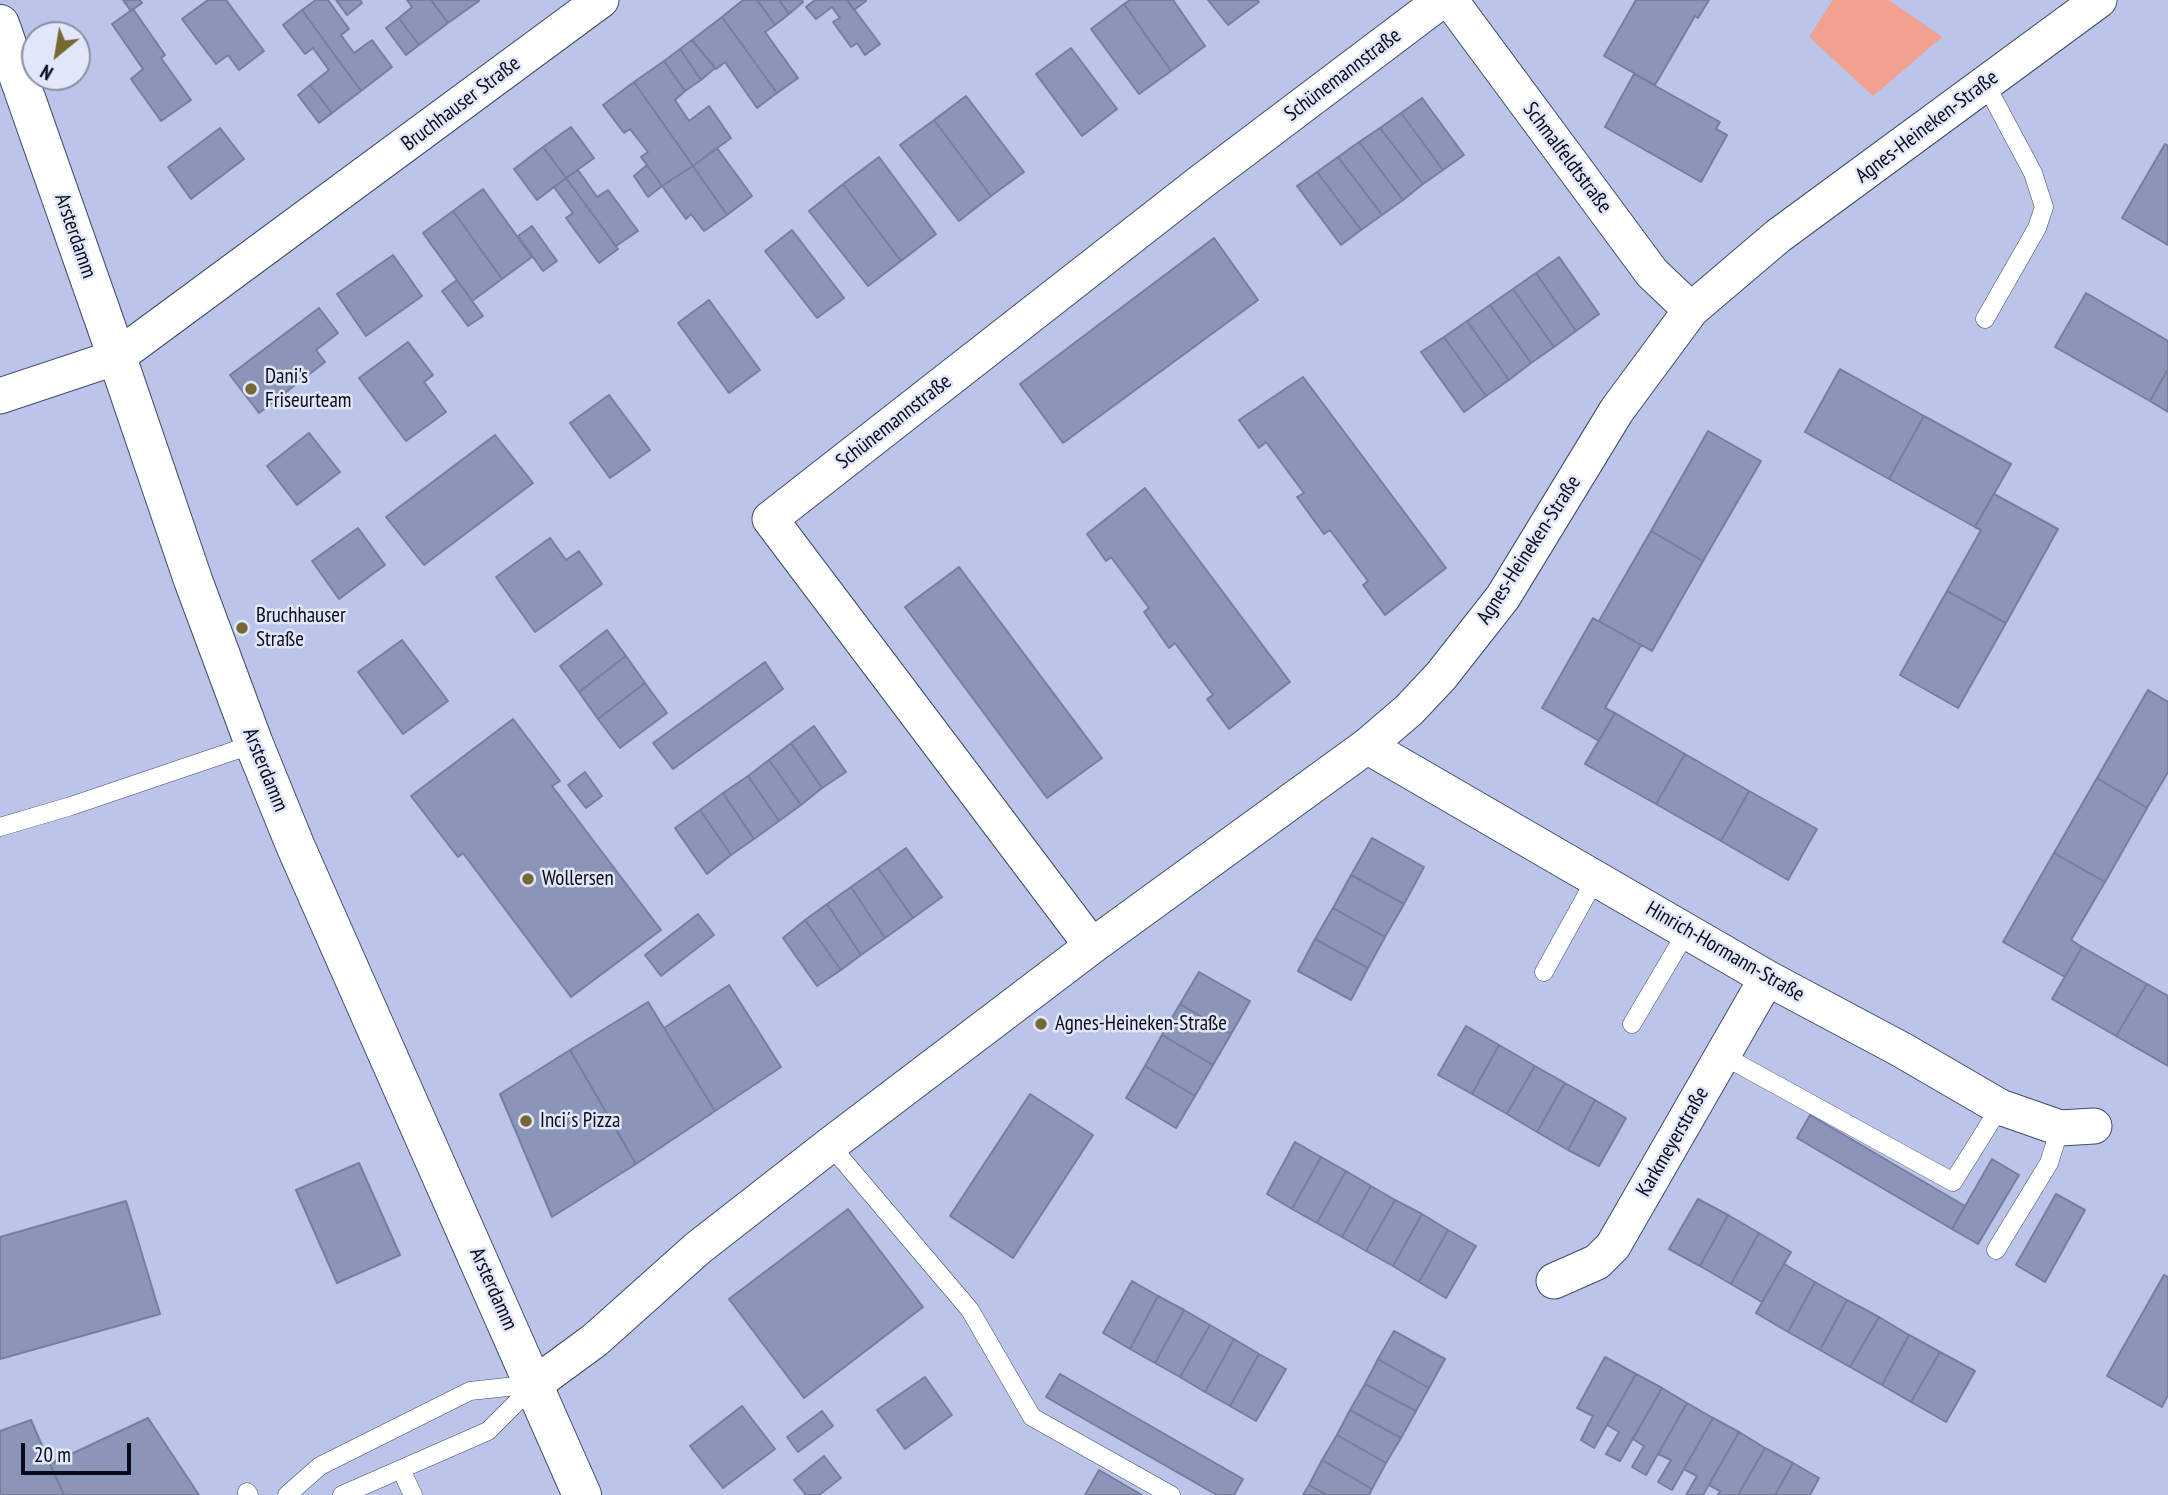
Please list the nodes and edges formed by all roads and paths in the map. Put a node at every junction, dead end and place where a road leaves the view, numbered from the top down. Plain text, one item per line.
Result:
1 (601, 0) edge
2 (1443, 0) edge
3 (1450, 0) edge
4 (2099, 0) edge
5 (0, 24) edge
6 (1986, 85) junction
7 (1691, 310) junction
8 (1985, 319) dead end
9 (117, 357) junction
10 (0, 396) edge
11 (254, 744) junction
12 (1367, 746) junction
13 (0, 827) edge
14 (1596, 878) junction
15 (1687, 931) junction
16 (1092, 946) junction
17 (1544, 972) dead end
18 (1767, 978) junction
19 (1632, 1024) dead end
20 (1723, 1055) junction
21 (2000, 1107) junction
22 (2077, 1127) joint
23 (830, 1145) junction
24 (1996, 1250) dead end
25 (1554, 1281) dead end
26 (535, 1384) junction
27 (401, 1470) junction
28 (287, 1495) edge
29 (342, 1495) edge
30 (413, 1495) edge
31 (582, 1495) edge
32 (1171, 1495) edge

1 - 9 street, Bruchhauser Straße
2 - 16 street, Schünemannstraße
3 - 7 street, Schmalfeldtstraße
4 - 6 street, Agnes-Heineken-Straße
5 - 9 street, Arsterdamm
6 - 7 street, Agnes-Heineken-Straße
6 - 8 lane
7 - 12 street, Agnes-Heineken-Straße
9 - 10 street, Bruchhauser Straße
9 - 11 street, Arsterdamm
11 - 13 lane
11 - 26 street, Arsterdamm
12 - 14 street, Hinrich-Hormann-Straße
12 - 16 street, Agnes-Heineken-Straße
14 - 15 street, Hinrich-Hormann-Straße
14 - 17 lane
15 - 18 street, Hinrich-Hormann-Straße
15 - 19 lane
16 - 23 street, Agnes-Heineken-Straße
18 - 20 street, Karkmeyerstraße
18 - 21 street, Hinrich-Hormann-Straße
20 - 21 lane
20 - 25 street, Karkmeyerstraße
21 - 22 street, Hinrich-Hormann-Straße
22 - 24 lane
23 - 26 street, Agnes-Heineken-Straße
23 - 32 lane
26 - 27 lane
26 - 28 lane
26 - 31 street, Arsterdamm
27 - 29 lane
27 - 30 lane

